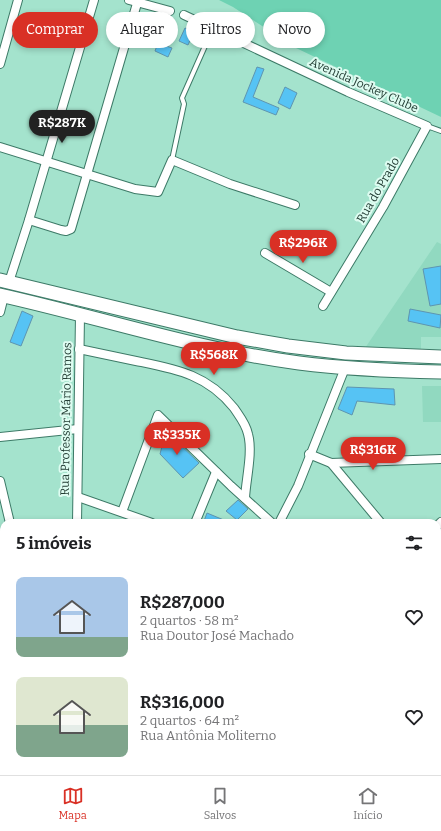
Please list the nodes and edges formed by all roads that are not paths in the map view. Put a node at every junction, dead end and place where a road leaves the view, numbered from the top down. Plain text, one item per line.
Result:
1 (18, 0) edge
2 (94, 0) edge
3 (129, 0) edge
4 (137, 1) edge
5 (170, 11) dead end
6 (255, 47) edge
7 (204, 48) edge
8 (0, 64) edge
9 (427, 126) junction
10 (441, 131) edge
11 (0, 147) edge
12 (172, 160) junction
13 (46, 161) junction
14 (88, 175) junction
15 (294, 205) dead end
16 (30, 220) junction
17 (265, 253) dead end
18 (4, 281) edge
19 (331, 292) junction
20 (2, 295) edge
21 (323, 306) dead end
22 (0, 312) edge
23 (80, 315) junction
24 (79, 349) junction
25 (441, 357) edge
26 (345, 368) junction
27 (441, 372) edge
28 (78, 429) junction
29 (0, 437) edge
30 (309, 454) junction
31 (441, 459) edge
32 (331, 463) junction
33 (216, 472) junction
34 (0, 481) edge
35 (78, 497) junction
36 (245, 498) junction
37 (122, 512) junction
38 (9, 519) edge
39 (77, 519) edge
40 (141, 519) edge
41 (197, 519) edge
42 (268, 519) edge
43 (281, 519) edge
44 (378, 519) edge

1 - 8 street
2 - 13 street
3 - 4 street
4 - 5 street
4 - 14 street
6 - 9 street, Avenida Jockey Clube
7 - 12 lane
9 - 10 lane, Avenida Jockey Clube
9 - 19 street, Rua do Prado
11 - 13 street
12 - 14 street
12 - 15 street
13 - 14 street
13 - 16 street
14 - 16 street
16 - 18 street
17 - 19 street
18 - 25 highway
19 - 21 street, Rua do Prado
20 - 22 street
20 - 23 highway
23 - 24 street, Rua Professor Mário Ramos
23 - 26 highway
24 - 28 street, Rua Professor Mário Ramos
24 - 36 street
26 - 27 highway
26 - 30 street
28 - 29 street
28 - 35 street, Rua Professor Mário Ramos
30 - 32 street
30 - 43 street
31 - 32 street
32 - 44 street
33 - 36 street
33 - 37 street
33 - 41 street
34 - 38 street
35 - 37 street
35 - 39 street, Rua Professor Mário Ramos
36 - 42 street
37 - 40 street

